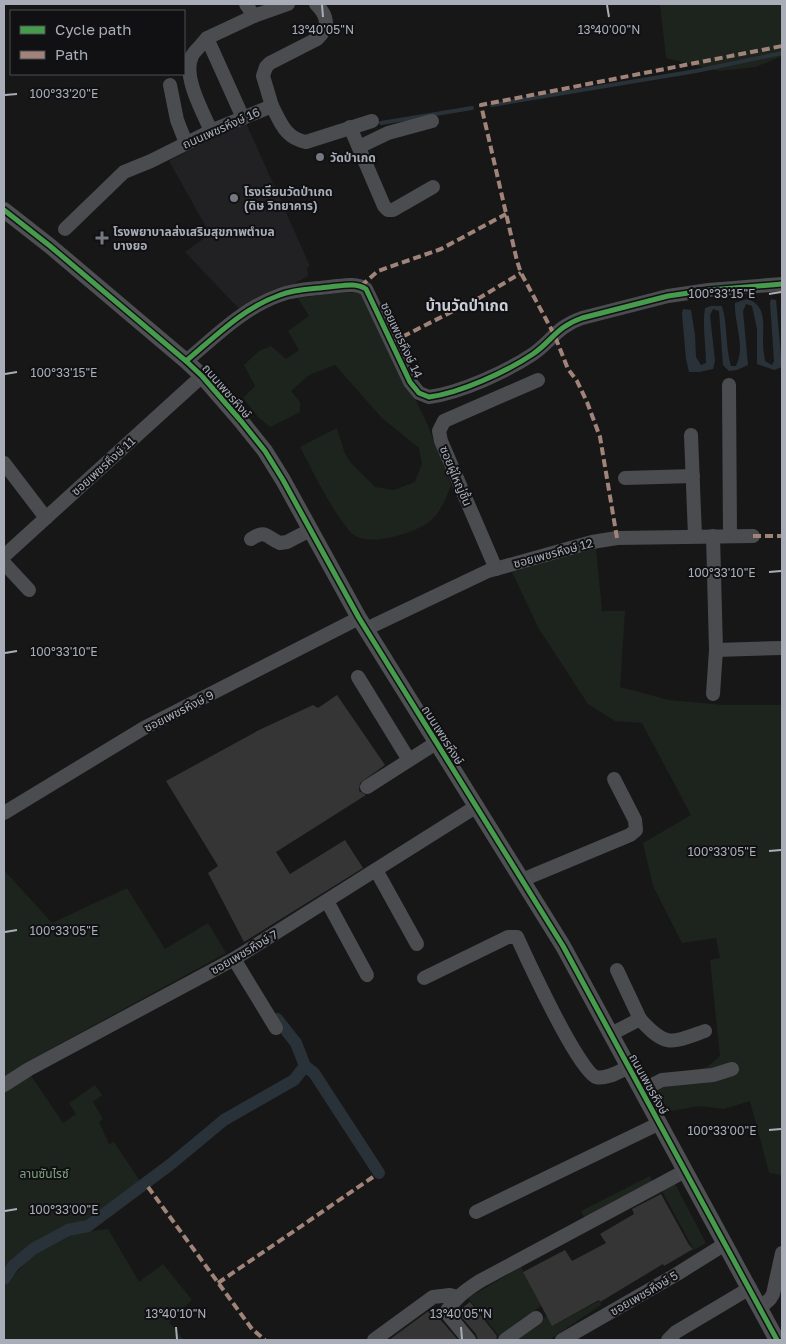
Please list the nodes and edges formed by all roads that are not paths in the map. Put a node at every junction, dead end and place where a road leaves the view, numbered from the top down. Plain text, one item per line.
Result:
1 (246, 4) edge
2 (288, 4) edge
3 (319, 6) edge
4 (254, 16) junction
5 (207, 38) junction
6 (170, 85) dead end
7 (272, 106) junction
8 (243, 118) junction
9 (372, 121) dead end
10 (432, 121) dead end
11 (350, 127) junction
12 (211, 131) junction
13 (186, 143) junction
14 (358, 147) junction
15 (433, 186) dead end
16 (4, 210) edge
17 (59, 236) junction
18 (782, 284) edge
19 (186, 361) junction
20 (202, 376) junction
21 (538, 380) dead end
22 (730, 385) dead end
23 (692, 434) dead end
24 (4, 463) edge
25 (693, 476) junction
26 (625, 478) dead end
27 (46, 518) junction
28 (310, 530) junction
29 (695, 536) junction
30 (713, 536) junction
31 (730, 536) junction
32 (753, 536) dead end
33 (251, 539) dead end
34 (4, 556) edge
35 (4, 563) edge
36 (496, 569) junction
37 (29, 590) dead end
38 (362, 623) junction
39 (782, 648) edge
40 (716, 650) junction
41 (358, 677) dead end
42 (713, 694) dead end
43 (436, 742) junction
44 (409, 760) junction
45 (614, 779) dead end
46 (367, 787) dead end
47 (477, 806) junction
48 (4, 813) edge
49 (376, 870) junction
50 (522, 880) junction
51 (327, 901) junction
52 (417, 944) dead end
53 (234, 959) junction
54 (617, 970) dead end
55 (367, 975) dead end
56 (424, 978) dead end
57 (640, 1019) junction
58 (276, 1028) dead end
59 (704, 1032) dead end
60 (611, 1034) junction
61 (629, 1067) junction
62 (732, 1069) dead end
63 (4, 1086) edge
64 (643, 1093) junction
65 (660, 1123) junction
66 (685, 1171) junction
67 (476, 1212) dead end
68 (725, 1244) junction
69 (782, 1253) edge
70 (750, 1288) junction
71 (458, 1297) junction
72 (761, 1307) junction
73 (536, 1318) dead end
74 (374, 1340) edge
75 (469, 1340) edge
76 (505, 1340) edge
77 (562, 1340) edge
78 (668, 1340) edge
79 (777, 1340) edge

1 - 4 street
2 - 4 street
3 - 7 street, ถนนเพชรหึงษ์ 16
4 - 5 street
5 - 8 street
5 - 12 street
6 - 13 street
7 - 8 street, ถนนเพชรหึงษ์ 16
7 - 11 street
8 - 12 street, ถนนเพชรหึงษ์ 16
9 - 11 street
10 - 14 street
11 - 14 street
12 - 13 street, ถนนเพชรหึงษ์ 16
13 - 17 street, ถนนเพชรหึงษ์ 16
14 - 15 street
16 - 17 main road, ถนนเพชรหึงษ์
17 - 19 main road, ถนนเพชรหึงษ์
18 - 19 street, ซอยเพชรหึงษ์ 14
19 - 20 main road, ถนนเพชรหึงษ์
20 - 27 street, ซอยเพชรหึงษ์ 11
20 - 28 main road, ถนนเพชรหึงษ์
21 - 36 street, ซอยผู้ใหญ่ชื้น
22 - 31 street
23 - 25 street
24 - 27 street
25 - 26 street
25 - 29 street
27 - 34 street, ซอยเพชรหึงษ์ 11
28 - 33 street
28 - 38 main road, ถนนเพชรหึงษ์
29 - 30 street, ซอยเพชรหึงษ์ 12
29 - 36 street, ซอยเพชรหึงษ์ 12
30 - 31 street, ซอยเพชรหึงษ์ 12
30 - 40 street
31 - 32 street, ซอยเพชรหึงษ์ 12
35 - 37 street
36 - 38 street, ซอยเพชรหึงษ์ 12
38 - 43 main road, ถนนเพชรหึงษ์
38 - 48 street, ซอยเพชรหึงษ์ 9
39 - 40 street
40 - 42 street
41 - 44 street
43 - 44 street
43 - 47 main road, ถนนเพชรหึงษ์
44 - 46 street
45 - 50 street
47 - 49 street, ซอยเพชรหึงษ์ 7
47 - 50 main road, ถนนเพชรหึงษ์
49 - 51 street, ซอยเพชรหึงษ์ 7
49 - 52 street
50 - 60 main road, ถนนเพชรหึงษ์
51 - 53 street, ซอยเพชรหึงษ์ 7
51 - 55 street
53 - 58 street
53 - 63 street, ซอยเพชรหึงษ์ 7
54 - 57 street
56 - 61 street
57 - 59 street
57 - 60 street
60 - 61 main road, ถนนเพชรหึงษ์
61 - 64 main road, ถนนเพชรหึงษ์
62 - 64 street
64 - 65 main road, ถนนเพชรหึงษ์
65 - 66 main road, ถนนเพชรหึงษ์
65 - 67 street
66 - 68 main road, ถนนเพชรหึงษ์
66 - 71 street
68 - 70 main road, ถนนเพชรหึงษ์
68 - 77 street, ซอยเพชรหึงษ์ 5
69 - 72 street
70 - 72 main road, ถนนเพชรหึงษ์
70 - 78 street
71 - 74 street
71 - 75 street
72 - 79 main road, ถนนเพชรหึงษ์
73 - 76 street

